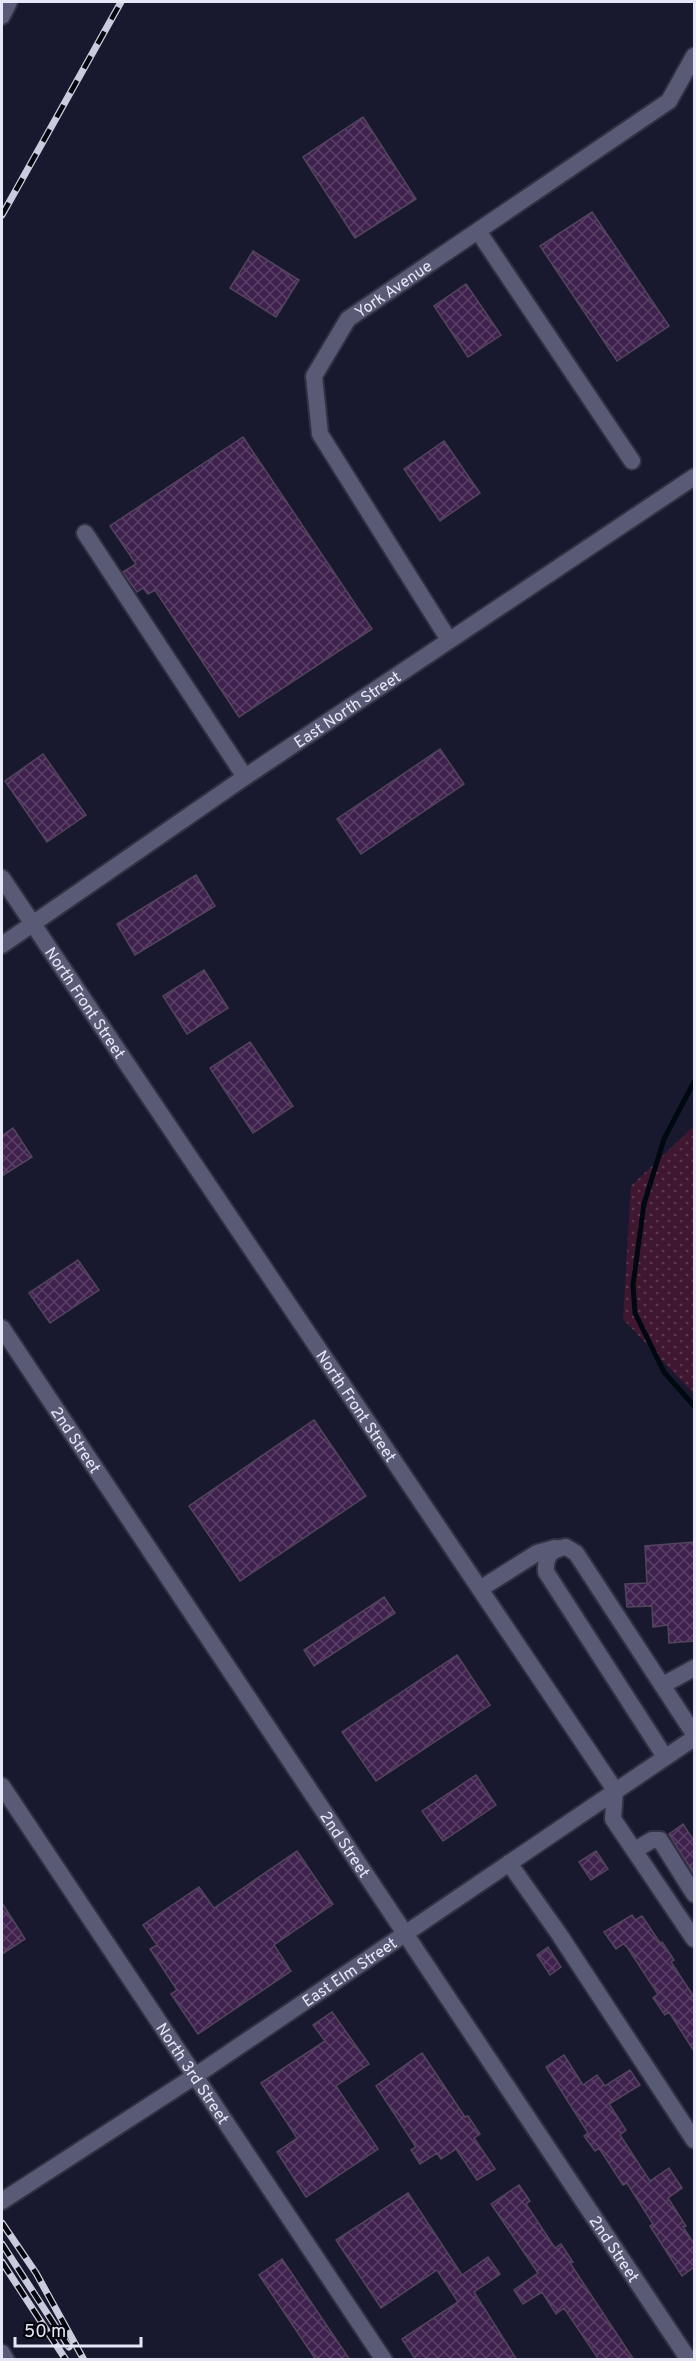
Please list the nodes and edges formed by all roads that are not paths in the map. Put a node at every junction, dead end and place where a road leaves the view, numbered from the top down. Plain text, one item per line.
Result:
1 (9, 2) edge
2 (2, 16) edge
3 (694, 56) edge
4 (478, 231) junction
5 (632, 461) dead end
6 (694, 477) edge
7 (85, 533) dead end
8 (449, 640) junction
9 (245, 777) junction
10 (2, 878) edge
11 (32, 925) junction
12 (2, 945) edge
13 (2, 1328) edge
14 (555, 1548) junction
15 (480, 1589) junction
16 (694, 1668) edge
17 (663, 1685) junction
18 (694, 1736) edge
19 (665, 1758) junction
20 (2, 1786) edge
21 (615, 1790) junction
22 (635, 1850) junction
23 (509, 1863) junction
24 (694, 1894) edge
25 (688, 1916) edge
26 (407, 1935) junction
27 (694, 1939) edge
28 (195, 2076) junction
29 (694, 2140) edge
30 (2, 2201) edge
31 (2, 2353) edge
32 (6, 2360) edge
33 (384, 2360) edge
34 (689, 2360) edge

1 - 2 street
3 - 4 street, York Avenue
4 - 5 street
4 - 8 street, York Avenue
6 - 8 street, East North Street
7 - 9 street
8 - 9 street, East North Street
9 - 11 street, East North Street
10 - 11 street, North Front Street
11 - 12 street, East North Street
11 - 15 street, North Front Street
13 - 26 street, 2nd Street
14 - 15 street
14 - 17 street
14 - 19 street
15 - 21 street, North Front Street
16 - 17 street
17 - 18 street
18 - 19 street, East Elm Street
19 - 21 street, East Elm Street
20 - 28 street, North 3rd Street
21 - 22 street
21 - 23 street, East Elm Street
22 - 24 street
22 - 25 street
23 - 26 street, East Elm Street
23 - 29 street
25 - 27 street
26 - 28 street, East Elm Street
26 - 34 street, 2nd Street
28 - 30 street, East Elm Street
28 - 33 street, North 3rd Street
31 - 32 street

